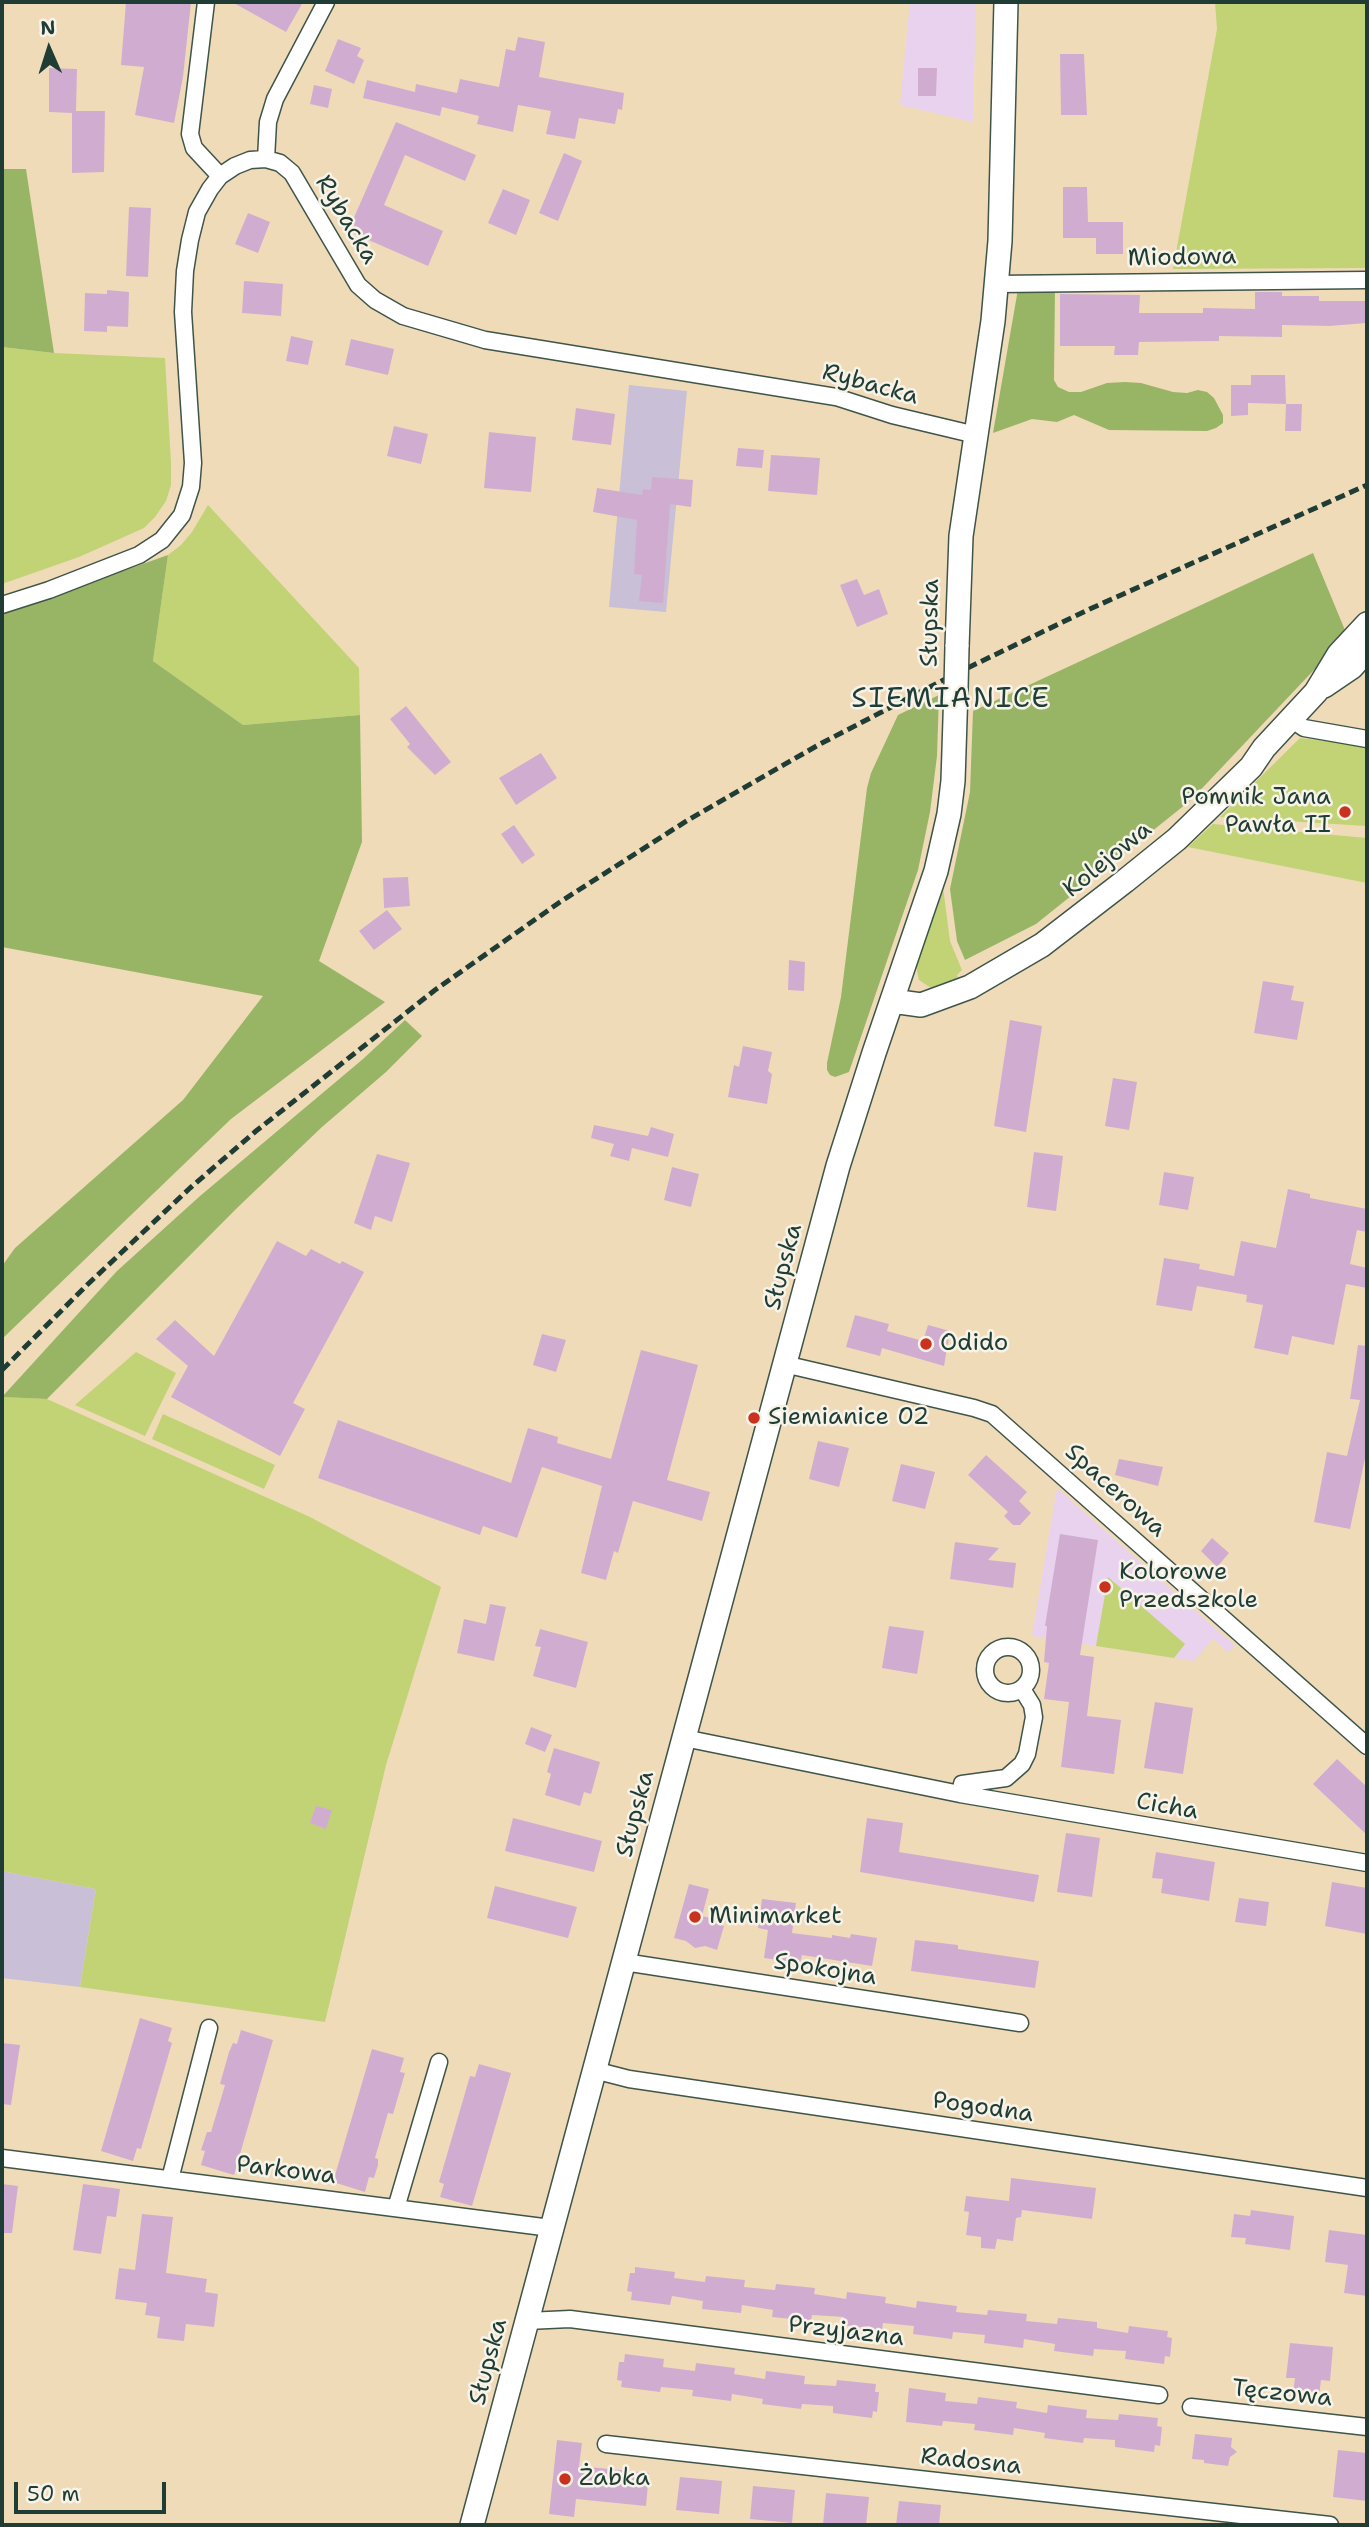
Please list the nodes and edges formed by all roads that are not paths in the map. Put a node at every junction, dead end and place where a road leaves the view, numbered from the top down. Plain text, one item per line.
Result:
1 (206, 2) edge
2 (326, 2) edge
3 (1006, 2) edge
4 (266, 159) junction
5 (220, 176) junction
6 (1367, 280) edge
7 (997, 284) junction
8 (976, 435) junction
9 (2, 605) edge
10 (1367, 624) edge
11 (1367, 650) edge
12 (1316, 692) junction
13 (1291, 719) junction
14 (1367, 739) edge
15 (892, 1001) junction
16 (785, 1364) junction
17 (1022, 1689) dead end
18 (684, 1738) junction
19 (1367, 1746) edge
20 (960, 1794) junction
21 (1367, 1863) edge
22 (624, 1962) junction
23 (1020, 2022) dead end
24 (209, 2028) dead end
25 (439, 2063) dead end
26 (594, 2070) junction
27 (2, 2158) edge
28 (170, 2179) junction
29 (1367, 2188) edge
30 (396, 2208) junction
31 (551, 2228) junction
32 (527, 2321) junction
33 (1159, 2395) dead end
34 (1191, 2407) dead end
35 (1367, 2427) edge
36 (606, 2444) dead end
37 (471, 2525) edge
38 (1330, 2525) edge

1 - 5 street
2 - 4 street
3 - 7 main road, Słupska
4 - 5 street
4 - 8 street, Rybacka
5 - 9 street
6 - 7 street, Miodowa
7 - 8 main road, Słupska
8 - 15 main road, Słupska, bridge
10 - 12 main road
11 - 12 main road
12 - 13 main road, Kolejowa
13 - 14 street
13 - 15 main road, Kolejowa
15 - 16 main road, Słupska
16 - 18 main road, Słupska
16 - 19 street, Spacerowa
17 - 20 street
18 - 20 street, Cicha
18 - 22 main road, Słupska
20 - 21 street, Cicha
22 - 23 street, Spokojna
22 - 26 main road, Słupska
24 - 28 street
25 - 30 street
26 - 29 street, Pogodna
26 - 31 main road, Słupska
27 - 28 street, Parkowa
28 - 30 street, Parkowa
30 - 31 street, Parkowa
31 - 32 main road, Słupska
32 - 33 street, Przyjazna
32 - 37 main road, Słupska
34 - 35 street, Tęczowa
36 - 38 street, Radosna

